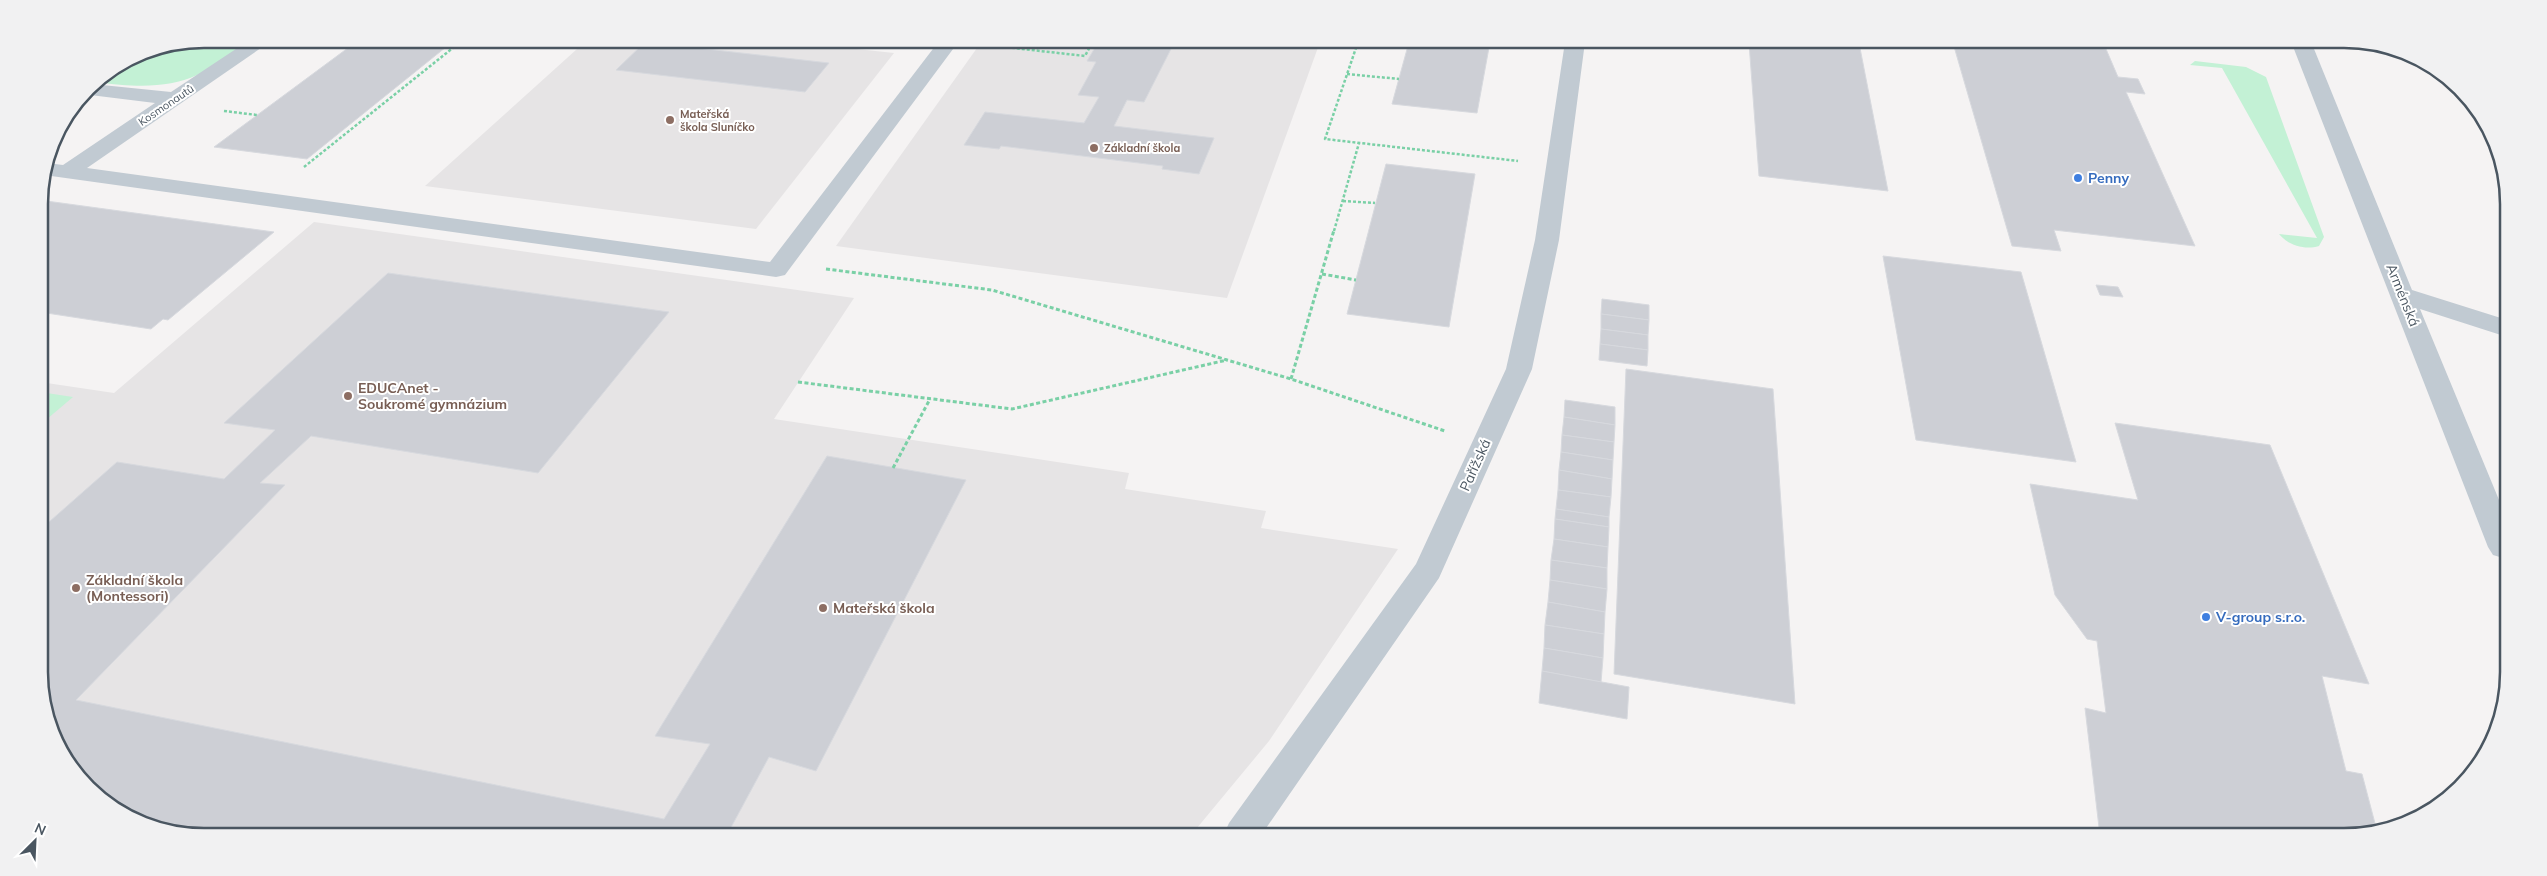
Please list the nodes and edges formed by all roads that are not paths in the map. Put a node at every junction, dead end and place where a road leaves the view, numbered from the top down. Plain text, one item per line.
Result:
1 (1573, 47) edge
2 (2303, 47) edge
3 (251, 48) edge
4 (944, 48) edge
5 (96, 90) edge
6 (176, 98) junction
7 (57, 170) edge
8 (2403, 295) junction
9 (2500, 327) edge
10 (2500, 539) edge
11 (1246, 828) edge

1 - 11 street, Pařížská
2 - 8 street, Arménská
3 - 6 street, Kosmonautů
4 - 7 street
5 - 6 street
6 - 7 street, Kosmonautů
8 - 9 street
8 - 10 street, Arménská

